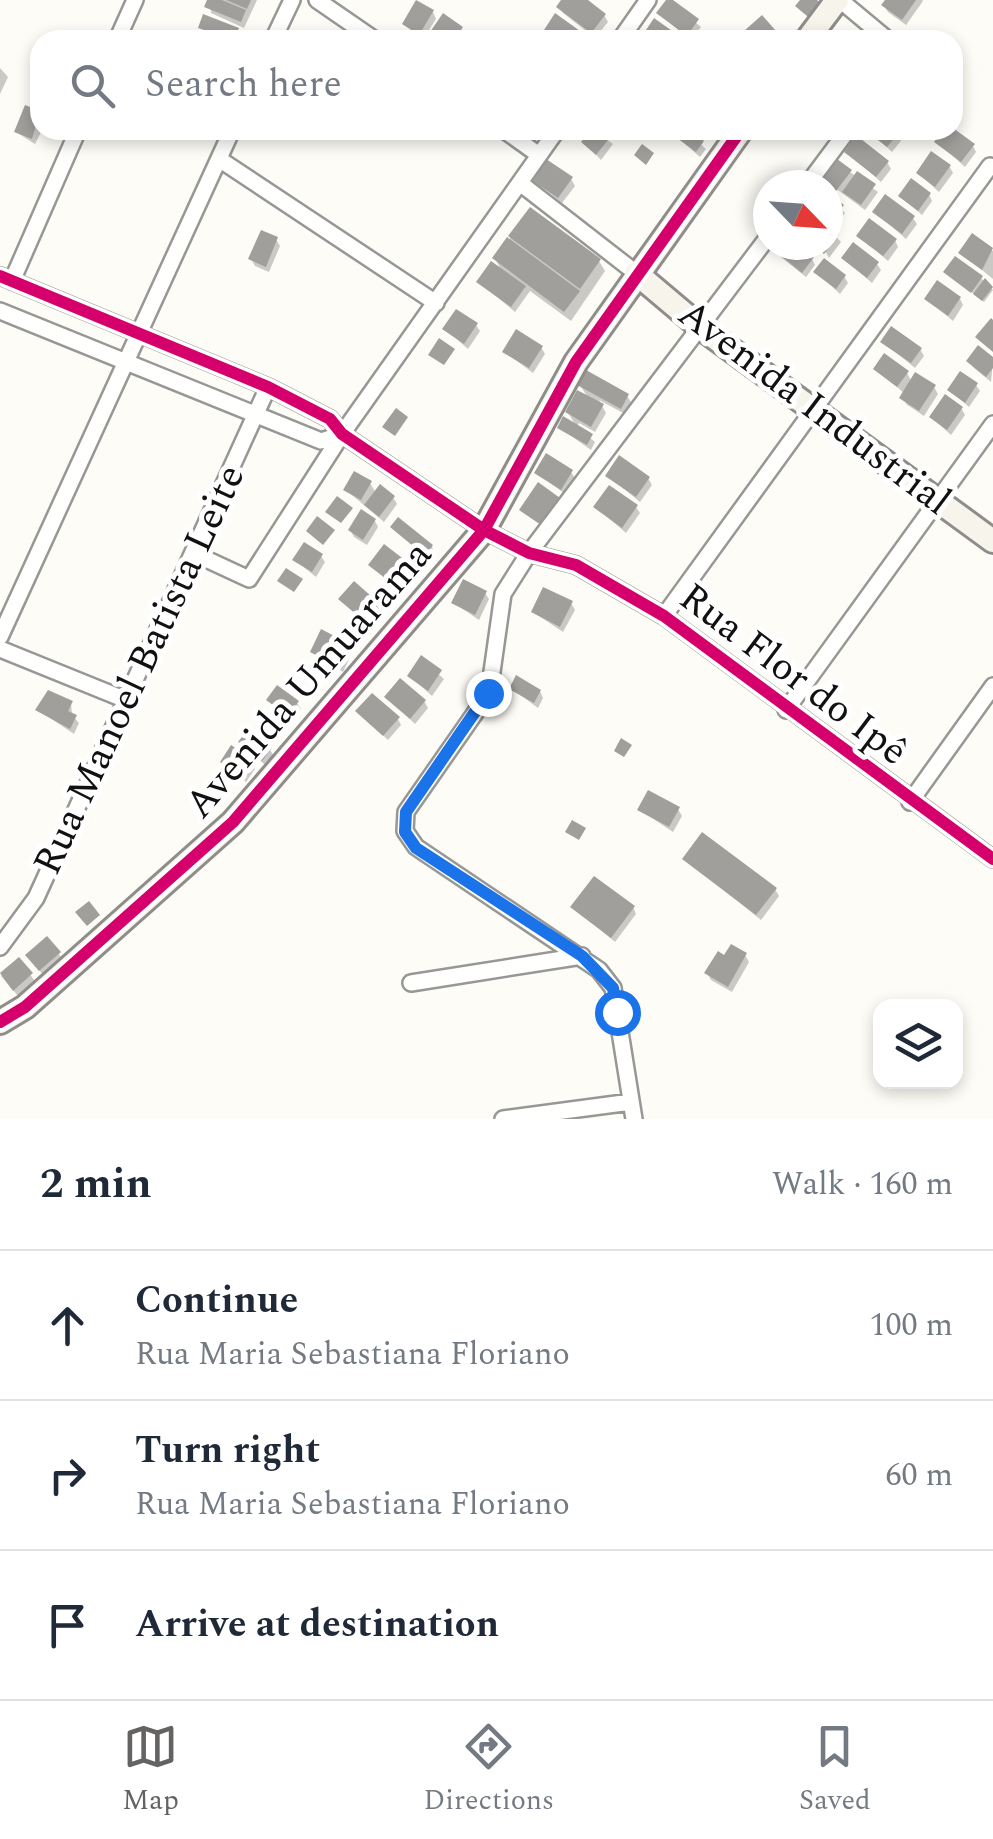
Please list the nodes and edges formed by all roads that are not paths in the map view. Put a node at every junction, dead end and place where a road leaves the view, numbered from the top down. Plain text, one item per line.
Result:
1 (135, 0) edge
2 (292, 0) edge
3 (317, 0) edge
4 (838, 0) edge
5 (642, 2) edge
6 (122, 30) edge
7 (278, 30) edge
8 (360, 30) edge
9 (626, 30) edge
10 (815, 30) edge
11 (876, 30) edge
12 (73, 140) edge
13 (228, 140) edge
14 (518, 140) edge
15 (550, 140) edge
16 (734, 140) edge
17 (841, 140) edge
18 (540, 155) junction
19 (219, 159) junction
20 (990, 166) dead end
21 (818, 170) edge
22 (520, 182) junction
23 (753, 257) edge
24 (636, 273) junction
25 (6, 278) edge
26 (436, 303) junction
27 (0, 311) edge
28 (700, 327) junction
29 (139, 334) junction
30 (126, 362) junction
31 (268, 387) junction
32 (814, 410) junction
33 (256, 416) junction
34 (993, 424) edge
35 (342, 434) junction
36 (938, 501) junction
37 (484, 530) junction
38 (993, 541) edge
39 (193, 553) junction
40 (529, 553) junction
41 (664, 616) junction
42 (0, 638) edge
43 (0, 649) edge
44 (993, 686) edge
45 (126, 700) junction
46 (786, 710) junction
47 (910, 802) junction
48 (993, 859) edge
49 (0, 947) edge
50 (582, 956) junction
51 (412, 983) dead end
52 (0, 1022) edge
53 (633, 1110) edge
54 (504, 1119) edge

1 - 6 street
2 - 7 street
3 - 8 street
4 - 10 street
4 - 11 street
5 - 9 street
12 - 25 street
13 - 19 street
14 - 18 street
15 - 18 street
16 - 24 street, Avenida Umuarama
17 - 21 street
18 - 22 street
19 - 26 street
19 - 29 street
20 - 32 street
22 - 24 street
22 - 26 street
23 - 28 street
24 - 28 street, Avenida Industrial
24 - 37 street, Avenida Umuarama
25 - 29 street, Rua Flor do Ipê
26 - 35 street
27 - 30 street
28 - 32 street, Avenida Industrial
28 - 40 street
29 - 30 street
29 - 31 street, Rua Flor do Ipê
30 - 33 street
30 - 42 street
31 - 33 street, Rua Manoel Batista Leite
31 - 35 street, Rua Flor do Ipê
32 - 36 street, Avenida Industrial
32 - 41 street
33 - 35 street
33 - 39 street, Rua Manoel Batista Leite
34 - 36 street
35 - 37 street, Rua Flor do Ipê
35 - 39 street
36 - 38 street, Avenida Industrial
36 - 46 street
37 - 40 street, Rua Flor do Ipê
37 - 52 street, Avenida Umuarama
39 - 45 street, Rua Manoel Batista Leite
40 - 41 street, Rua Flor do Ipê
40 - 50 street
41 - 46 street, Rua Flor do Ipê
43 - 45 street
44 - 47 street
45 - 49 street, Rua Manoel Batista Leite
46 - 47 street, Rua Flor do Ipê
47 - 48 street, Rua Flor do Ipê
50 - 51 street
50 - 53 street
53 - 54 street

